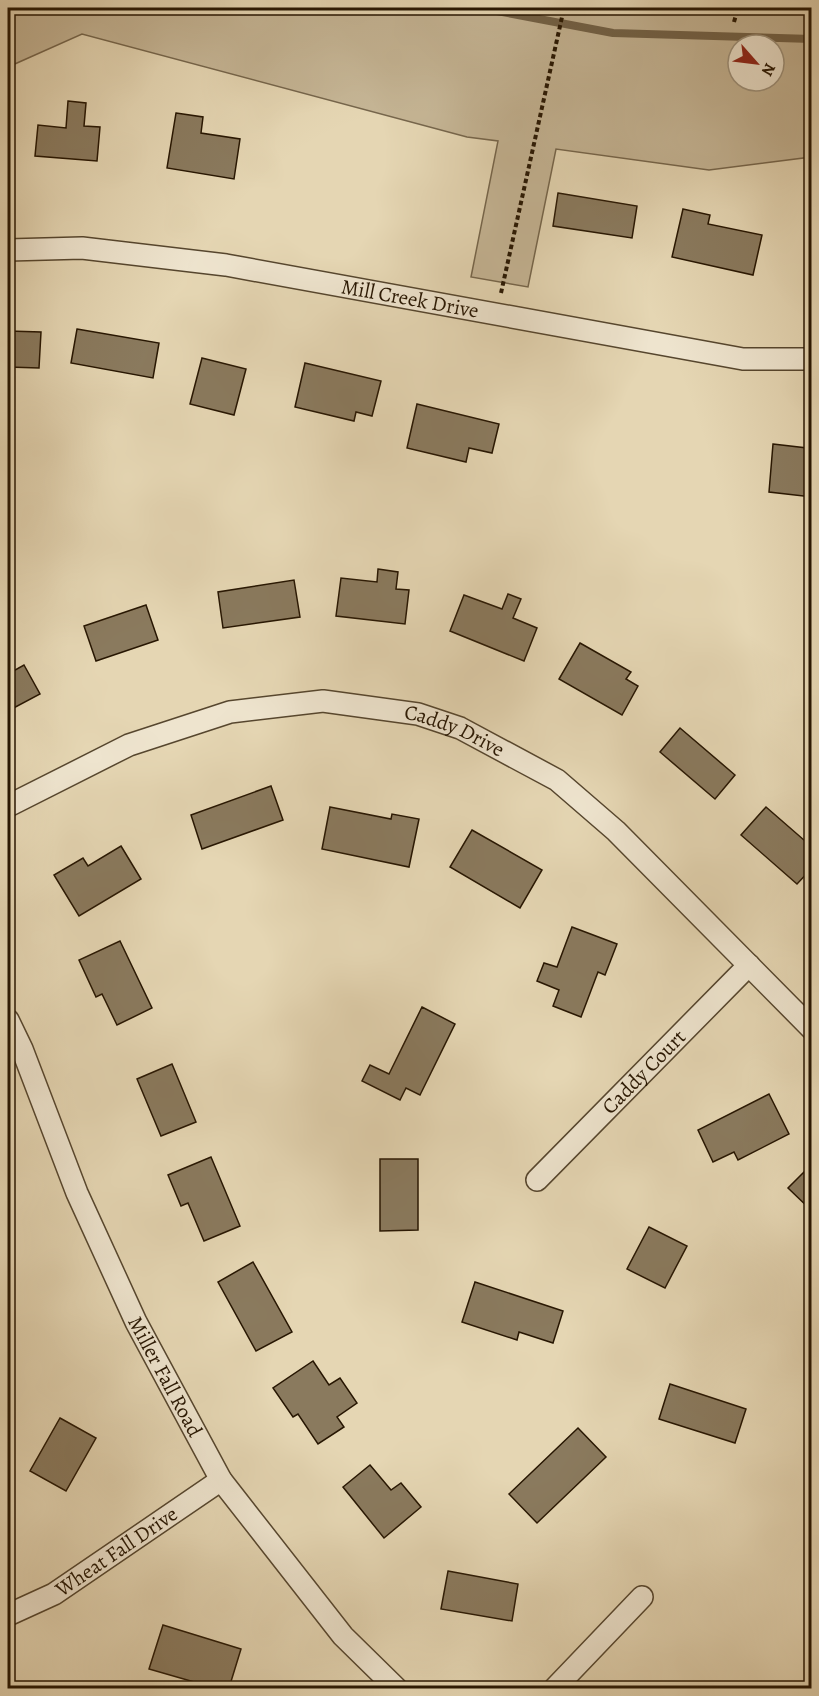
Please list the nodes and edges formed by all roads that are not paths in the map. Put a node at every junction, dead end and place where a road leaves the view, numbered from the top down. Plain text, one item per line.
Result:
1 (8, 250) edge
2 (812, 359) edge
3 (8, 806) edge
4 (749, 965) junction
5 (8, 1020) edge
6 (812, 1029) edge
7 (537, 1180) dead end
8 (221, 1480) junction
9 (642, 1597) dead end
10 (8, 1615) edge
11 (396, 1689) edge
12 (555, 1689) edge

1 - 2 street, Mill Creek Drive
3 - 4 street, Caddy Drive
4 - 6 street, Caddy Drive
4 - 7 street, Caddy Court
5 - 8 street, Miller Fall Road
8 - 10 street, Wheat Fall Drive
8 - 11 street, Miller Fall Road
9 - 12 street

